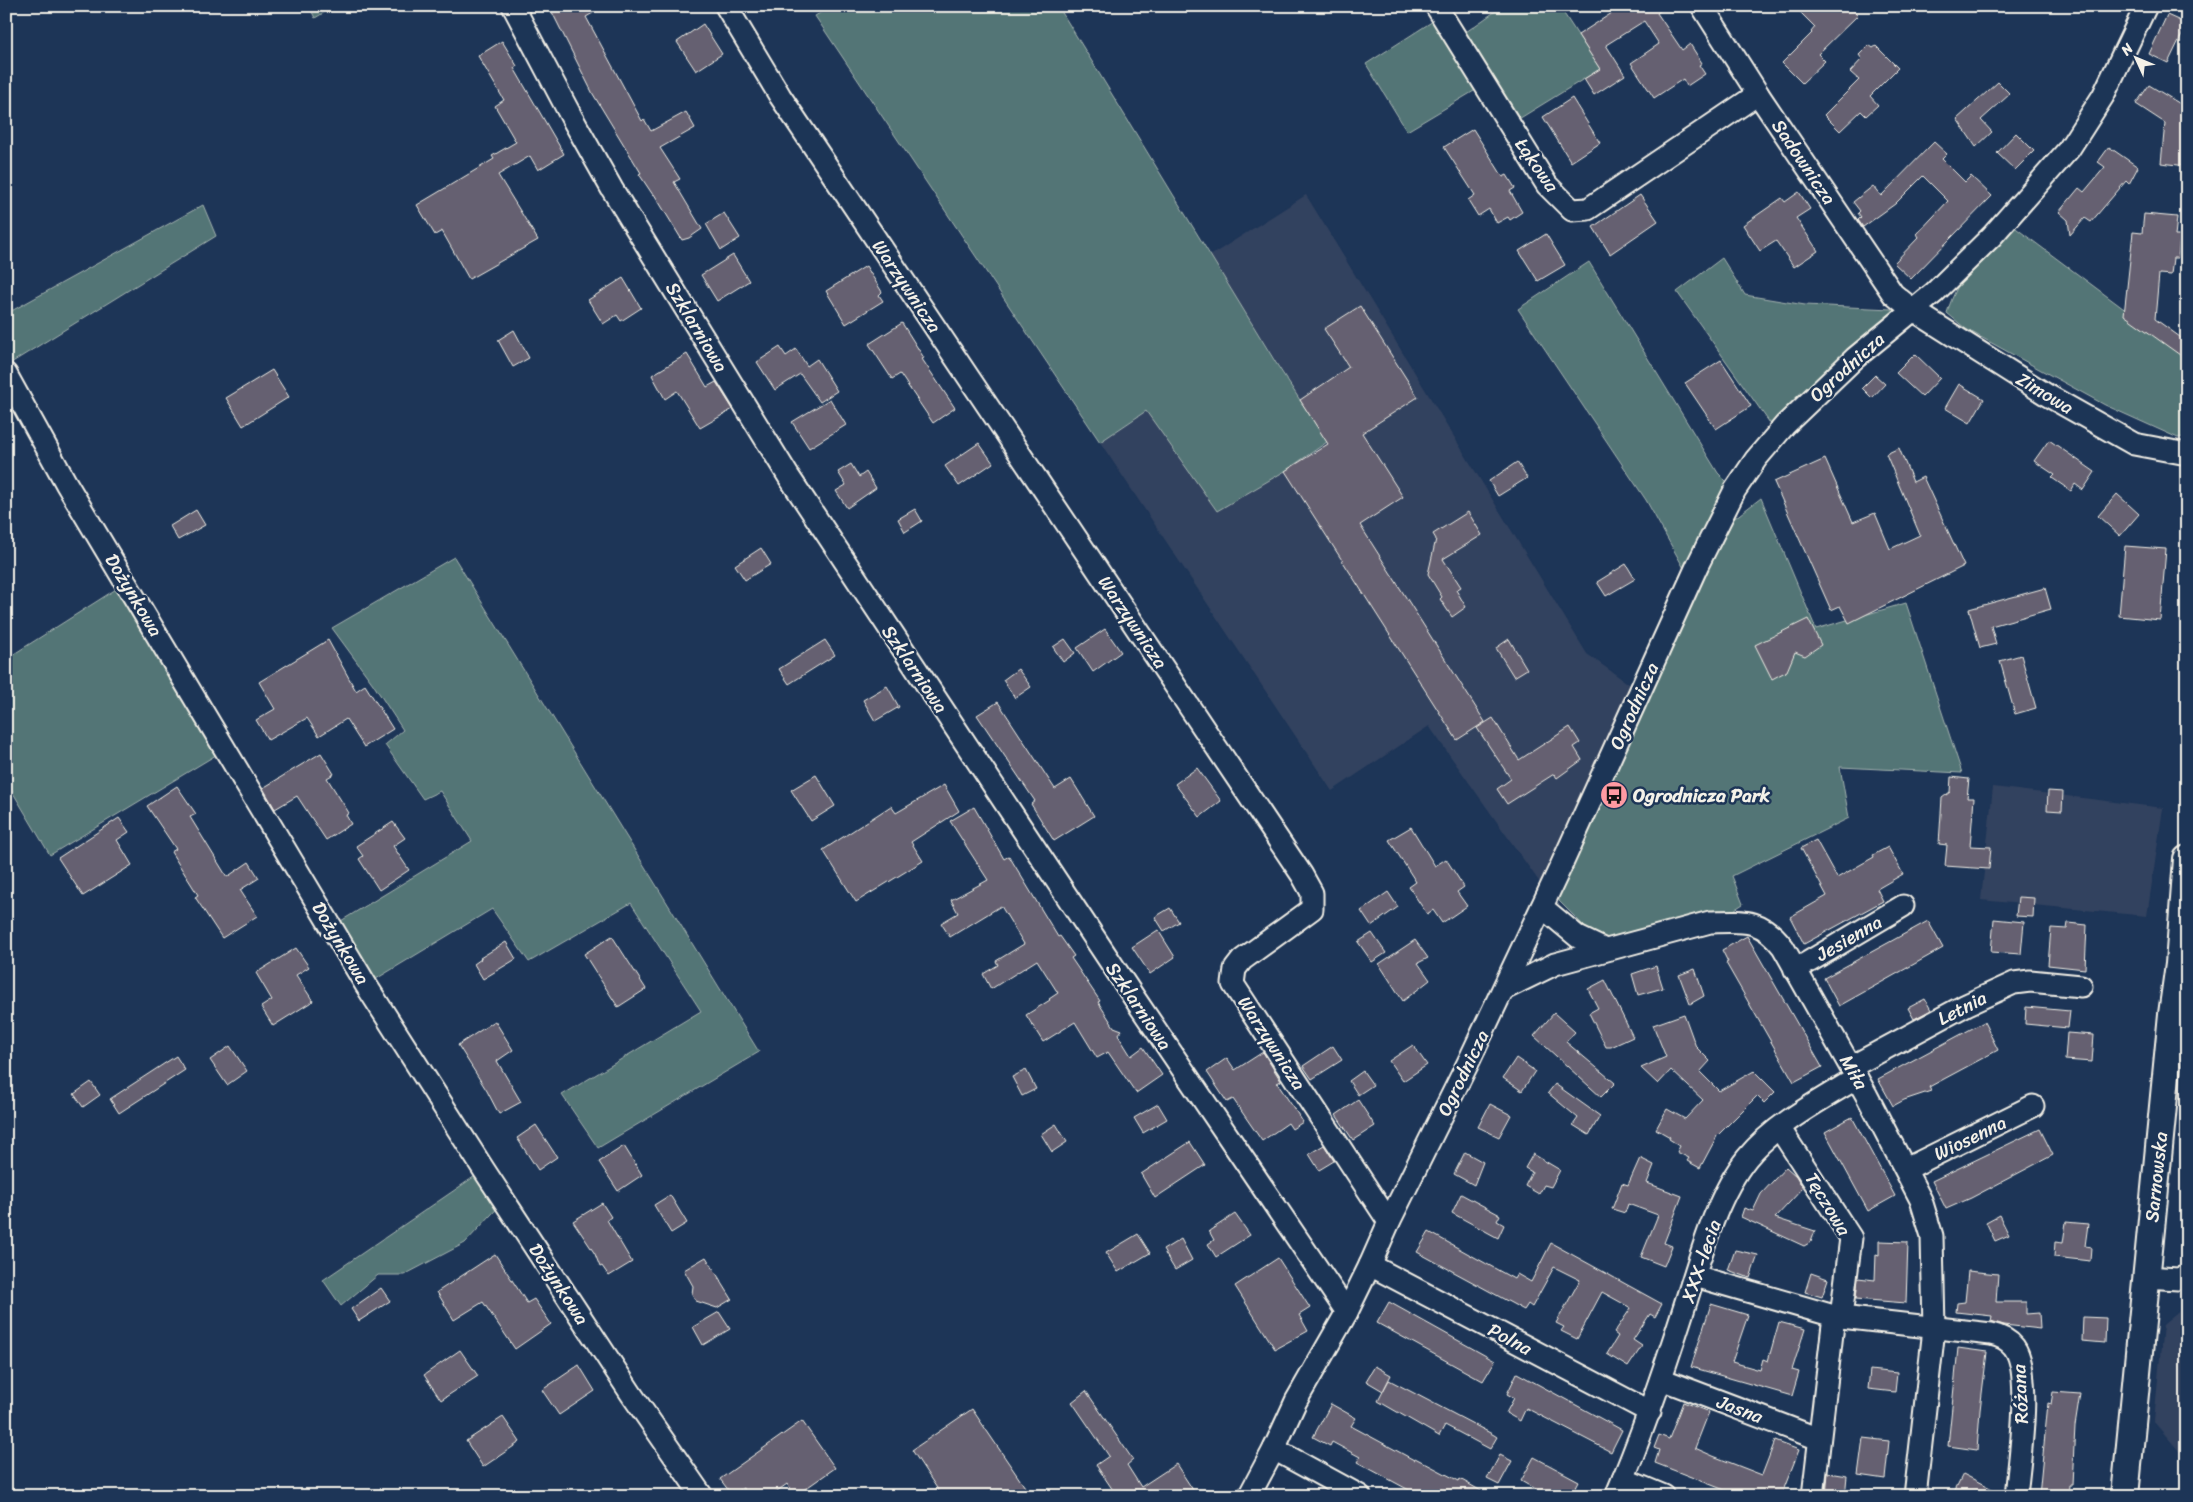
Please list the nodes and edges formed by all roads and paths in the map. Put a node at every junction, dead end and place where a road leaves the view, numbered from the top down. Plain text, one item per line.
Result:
1 (513, 6) edge
2 (726, 6) edge
3 (1436, 6) edge
4 (1702, 6) edge
5 (2146, 6) edge
6 (1758, 94) junction
7 (1914, 310) junction
8 (6, 374) edge
9 (2185, 454) edge
10 (2187, 859) edge
11 (1903, 906) dead end
12 (1542, 907) junction
13 (1605, 950) junction
14 (1796, 970) junction
15 (2081, 986) dead end
16 (1504, 989) junction
17 (1854, 1073) junction
18 (2034, 1106) dead end
19 (1780, 1129) junction
20 (1906, 1169) junction
21 (1389, 1222) junction
22 (1370, 1265) junction
23 (1695, 1276) junction
24 (2187, 1276) edge
25 (2146, 1277) junction
26 (1346, 1312) junction
27 (1837, 1316) junction
28 (1934, 1329) junction
29 (1661, 1378) junction
30 (1650, 1412) junction
31 (1819, 1439) junction
32 (1274, 1449) junction
33 (1620, 1488) edge
34 (702, 1496) edge
35 (1249, 1496) edge
36 (1360, 1496) edge
37 (1664, 1496) edge
38 (1813, 1496) edge
39 (1916, 1496) edge
40 (2016, 1496) edge
41 (2124, 1496) edge

1 - 26 street, Szklarniowa
2 - 21 street, Warzywnicza
3 - 6 street, Łąkowa
4 - 6 street, Sadownicza
5 - 7 street, Ogrodnicza
6 - 7 street, Sadownicza
7 - 9 street, Zimowa
7 - 12 street, Ogrodnicza
8 - 34 street, Dożynkowa
10 - 25 street, Sarnowska
11 - 14 street, Jesienna
12 - 13 street
12 - 16 street, Ogrodnicza
13 - 14 street, Miła
13 - 16 street, Miła
14 - 17 street, Miła
15 - 17 street, Letnia
16 - 21 street, Ogrodnicza
17 - 19 street, XXX-lecia
17 - 20 street, Miła
18 - 20 street, Wiosenna
19 - 23 street, XXX-lecia
19 - 27 street, Tęczowa
20 - 28 street, Miła
21 - 22 street, Ogrodnicza
22 - 26 street, Ogrodnicza
22 - 30 street, Polna
23 - 27 street
23 - 29 street, XXX-lecia
24 - 25 street
25 - 41 street, Sarnowska
26 - 32 street, Ogrodnicza
27 - 28 street
27 - 31 street, Tęczowa
28 - 39 street, Miła
28 - 40 street, Różana
29 - 30 street, XXX-lecia
29 - 31 street, Jasna
30 - 33 street, XXX-lecia
31 - 38 street, Tęczowa
32 - 35 street, Ogrodnicza
32 - 36 street
33 - 37 street

